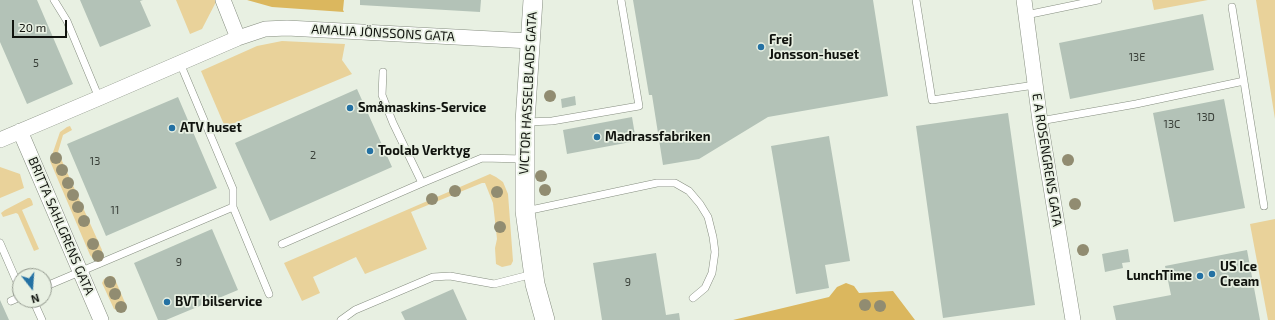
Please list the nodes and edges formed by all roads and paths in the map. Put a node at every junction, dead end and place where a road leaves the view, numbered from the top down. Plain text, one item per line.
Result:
1 (54, 0) edge
2 (223, 0) edge
3 (533, 0) edge
4 (621, 0) edge
5 (916, 0) edge
6 (1024, 0) edge
7 (1098, 0) edge
8 (1232, 7) dead end
9 (1026, 15) junction
10 (238, 38) junction
11 (530, 41) junction
12 (180, 63) junction
13 (383, 72) dead end
14 (1244, 81) junction
15 (1035, 85) junction
16 (99, 98) junction
17 (1040, 121) junction
18 (525, 122) junction
19 (20, 131) junction
20 (0, 140) edge
21 (524, 160) junction
22 (422, 183) junction
23 (1264, 206) dead end
24 (234, 207) junction
25 (525, 211) junction
26 (0, 243) edge
27 (282, 244) dead end
28 (12, 271) edge
29 (81, 272) junction
30 (534, 274) junction
31 (52, 284) edge
32 (269, 294) dead end
33 (693, 298) dead end
34 (37, 308) edge
35 (42, 320) edge
36 (101, 320) edge
37 (342, 320) edge
38 (545, 320) edge
39 (1073, 320) edge

1 - 16 lane
2 - 10 street
3 - 11 street, VICTOR HASSELBLADS GATA
4 - 18 lane
5 - 15 lane
6 - 9 street, E A ROSENGRENS GATA
7 - 9 lane
8 - 14 lane
9 - 15 street, E A ROSENGRENS GATA
10 - 11 street, AMALIA JÖNSSONS GATA
10 - 12 street, AMALIA JÖNSSONS GATA
11 - 18 street, VICTOR HASSELBLADS GATA
12 - 16 street, AMALIA JÖNSSONS GATA
12 - 24 lane
13 - 22 lane
14 - 17 lane
14 - 23 lane
15 - 17 street, E A ROSENGRENS GATA
16 - 19 street, AMALIA JÖNSSONS GATA
17 - 39 street, E A ROSENGRENS GATA
18 - 21 street, VICTOR HASSELBLADS GATA
19 - 20 street, AMALIA JÖNSSONS GATA
19 - 29 street, BRITTA SAHLGRENS GATA
21 - 22 lane
21 - 25 street, VICTOR HASSELBLADS GATA
22 - 27 lane
24 - 29 lane
24 - 32 lane
25 - 30 street, VICTOR HASSELBLADS GATA
25 - 33 lane
26 - 28 lane
29 - 31 lane
29 - 36 street, BRITTA SAHLGRENS GATA
30 - 37 lane
30 - 38 street, VICTOR HASSELBLADS GATA
34 - 35 lane

